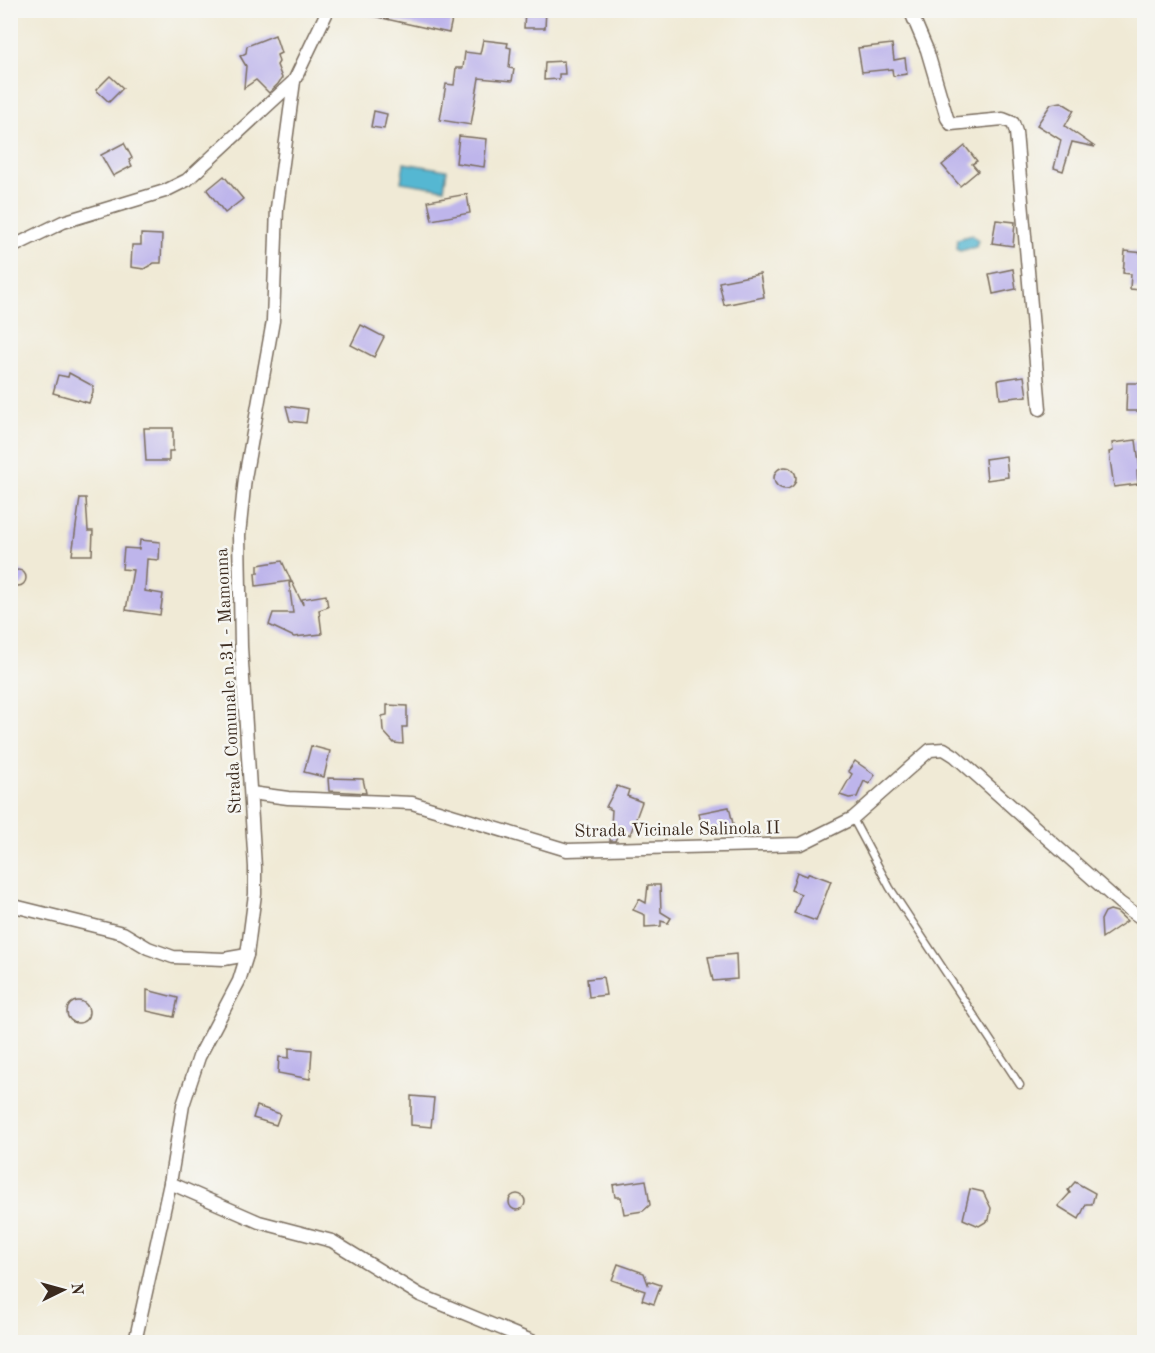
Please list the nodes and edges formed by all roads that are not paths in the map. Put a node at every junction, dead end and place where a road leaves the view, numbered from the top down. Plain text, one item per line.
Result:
1 (328, 10) edge
2 (910, 10) edge
3 (294, 81) junction
4 (10, 248) edge
5 (1040, 409) dead end
6 (251, 793) junction
7 (852, 818) junction
8 (10, 905) edge
9 (1144, 920) edge
10 (247, 955) junction
11 (1020, 1085) dead end
12 (170, 1183) junction
13 (135, 1342) edge
14 (534, 1342) edge

1 - 3 street, Strada Comunale n.31 - Mamonna
2 - 5 street
3 - 4 street
3 - 6 street, Strada Comunale n.31 - Mamonna
6 - 7 street, Strada Vicinale Salinola II
6 - 10 street, Strada Comunale n.31 - Mamonna
7 - 9 street, Strada Vicinale Salinola II
7 - 11 lane
8 - 10 street
10 - 12 street, Strada Comunale n.31 - Mamonna
12 - 13 street, Strada Comunale n.31 - Mamonna
12 - 14 street

